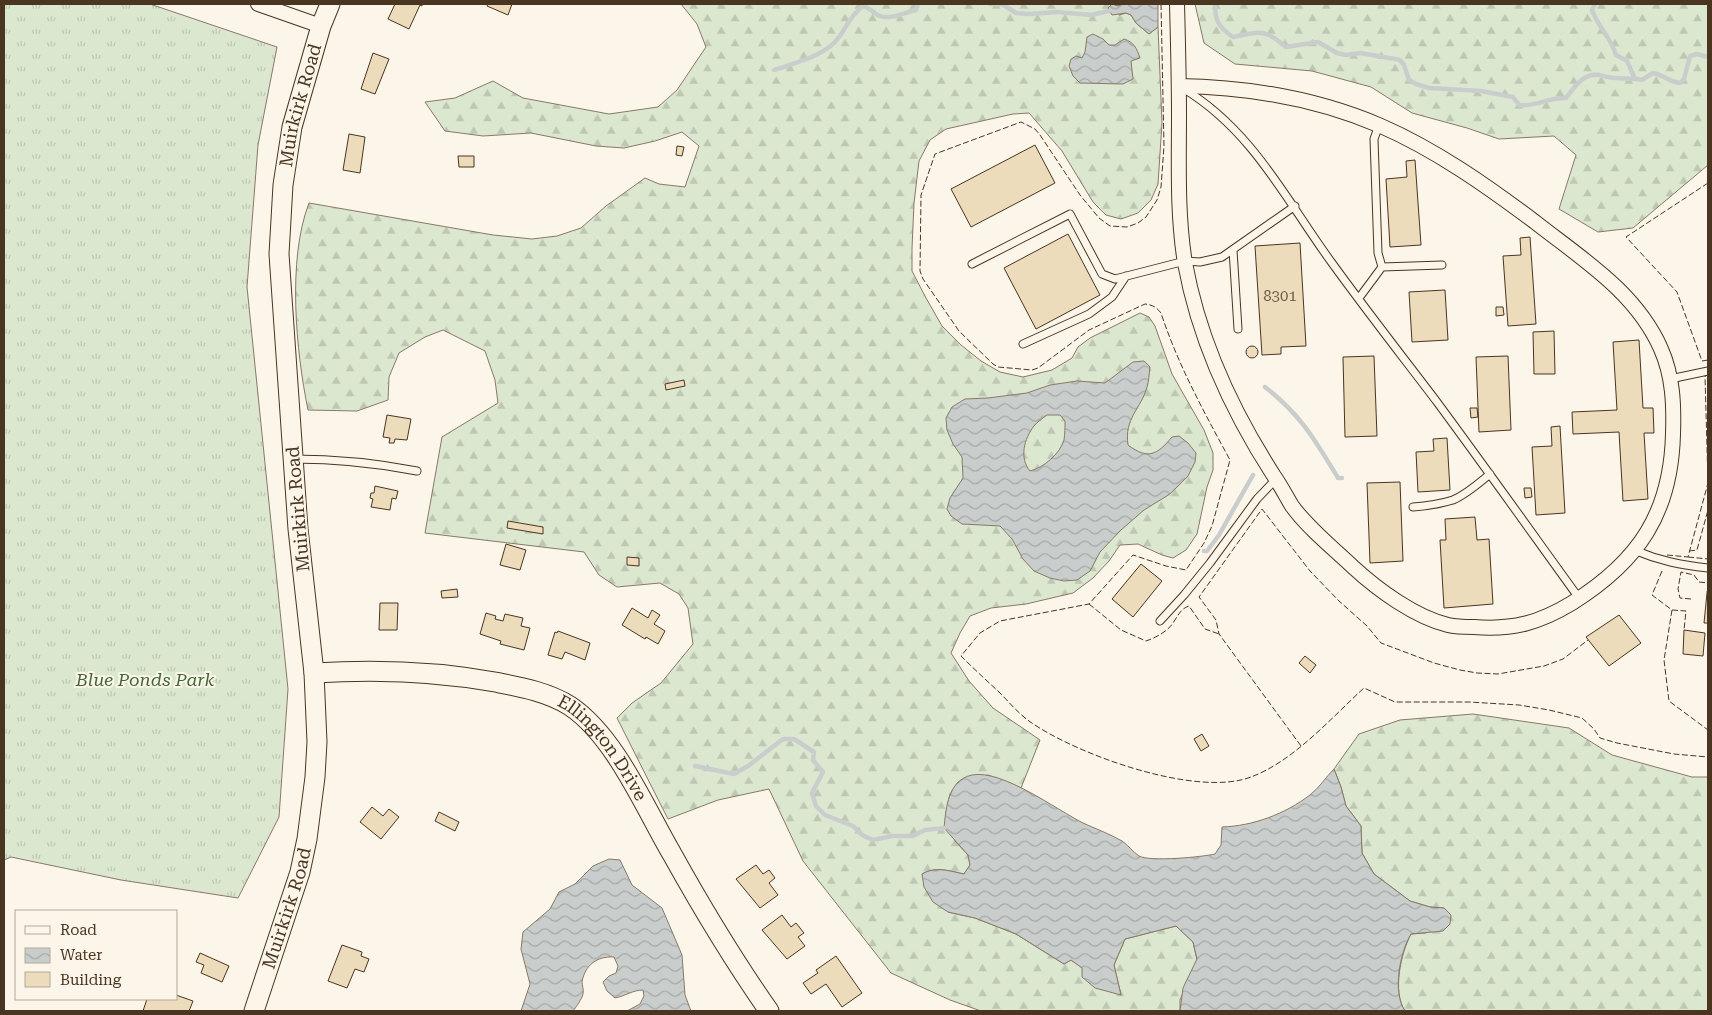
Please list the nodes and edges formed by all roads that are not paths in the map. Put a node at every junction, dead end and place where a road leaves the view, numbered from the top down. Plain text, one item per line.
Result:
1 (258, 4) edge
2 (330, 4) edge
3 (1177, 4) edge
4 (321, 26) junction
5 (1179, 86) junction
6 (1380, 126) junction
7 (1295, 206) junction
8 (1233, 250) junction
9 (1185, 261) junction
10 (972, 264) dead end
11 (1442, 265) dead end
12 (1382, 267) junction
13 (1126, 276) junction
14 (1359, 298) junction
15 (1238, 329) dead end
16 (1024, 344) dead end
17 (1708, 371) edge
18 (1670, 379) junction
19 (293, 459) junction
20 (417, 471) dead end
21 (1490, 474) junction
22 (1276, 479) junction
23 (1413, 507) dead end
24 (1634, 550) junction
25 (1708, 568) edge
26 (1579, 598) junction
27 (1160, 622) dead end
28 (314, 673) junction
29 (254, 1011) edge
30 (769, 1011) edge

1 - 4 street
2 - 4 main road, Muirkirk Road
3 - 5 street
4 - 19 main road, Muirkirk Road
5 - 6 street
5 - 7 lane
5 - 9 street
6 - 12 lane
6 - 18 street
7 - 8 lane
7 - 14 lane
8 - 9 lane
8 - 15 lane
9 - 13 lane
9 - 22 street
10 - 13 lane
11 - 12 lane
12 - 14 lane
13 - 16 lane
14 - 21 lane
17 - 18 lane
18 - 24 street
19 - 20 lane
19 - 28 main road, Muirkirk Road
21 - 23 lane
21 - 26 lane
22 - 26 street
22 - 27 lane
24 - 25 lane
24 - 26 street
28 - 29 main road, Muirkirk Road
28 - 30 main road, Ellington Drive

